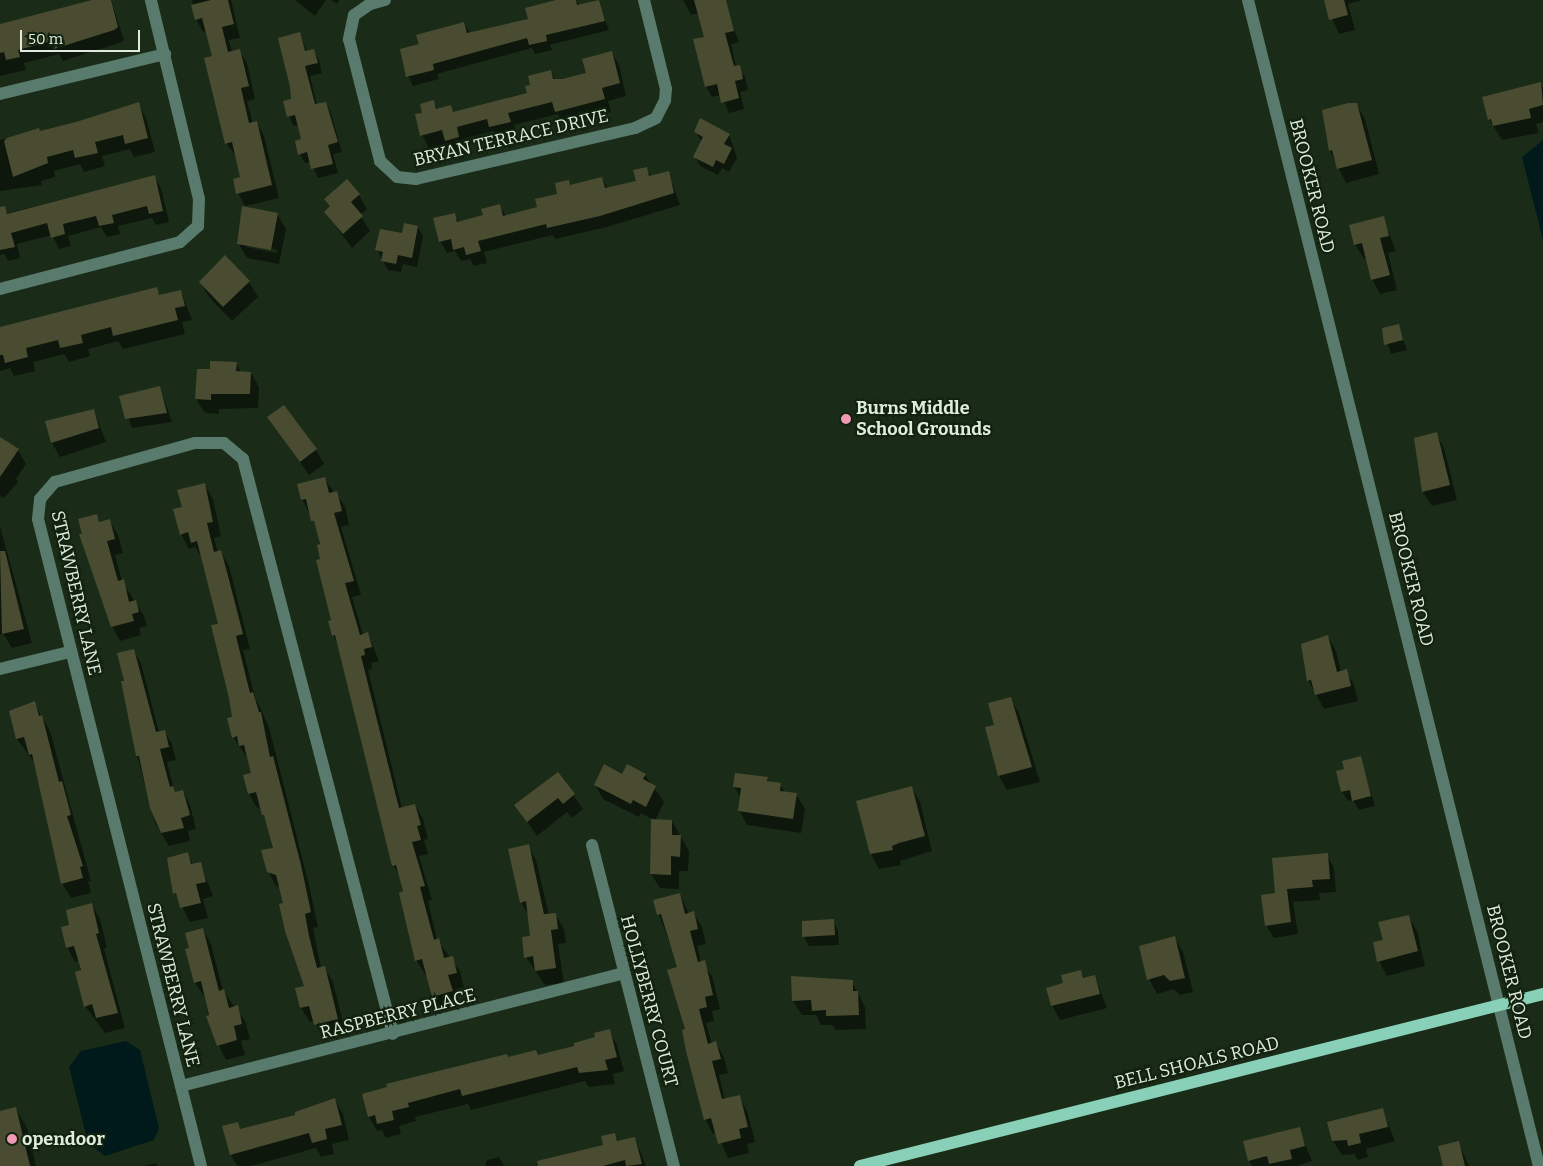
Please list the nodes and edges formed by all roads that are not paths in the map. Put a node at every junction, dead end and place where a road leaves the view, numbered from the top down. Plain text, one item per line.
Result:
1 (151, 0) edge
2 (385, 0) edge
3 (644, 0) edge
4 (1248, 0) edge
5 (165, 54) junction
6 (0, 94) edge
7 (0, 289) edge
8 (70, 652) junction
9 (0, 669) edge
10 (592, 845) dead end
11 (623, 973) junction
12 (1543, 994) edge
13 (1499, 1005) junction
14 (393, 1034) junction
15 (181, 1086) junction
16 (900, 1161) edge
17 (201, 1166) edge
18 (674, 1166) edge
19 (860, 1166) edge
20 (1539, 1166) edge

1 - 5 street
2 - 3 street, BRYAN TERRACE DRIVE
4 - 13 street, BROOKER ROAD
5 - 6 street
5 - 7 street
8 - 9 street
8 - 14 street, STRAWBERRY LANE
8 - 15 street, STRAWBERRY LANE
10 - 11 street, HOLLYBERRY COURT
11 - 14 street, RASPBERRY PLACE
11 - 18 street, HOLLYBERRY COURT
12 - 13 main road, BELL SHOALS ROAD
13 - 16 main road, BELL SHOALS ROAD
13 - 20 street, BROOKER ROAD
14 - 15 street, RASPBERRY PLACE
15 - 17 street, STRAWBERRY LANE
16 - 19 main road, BELL SHOALS ROAD

